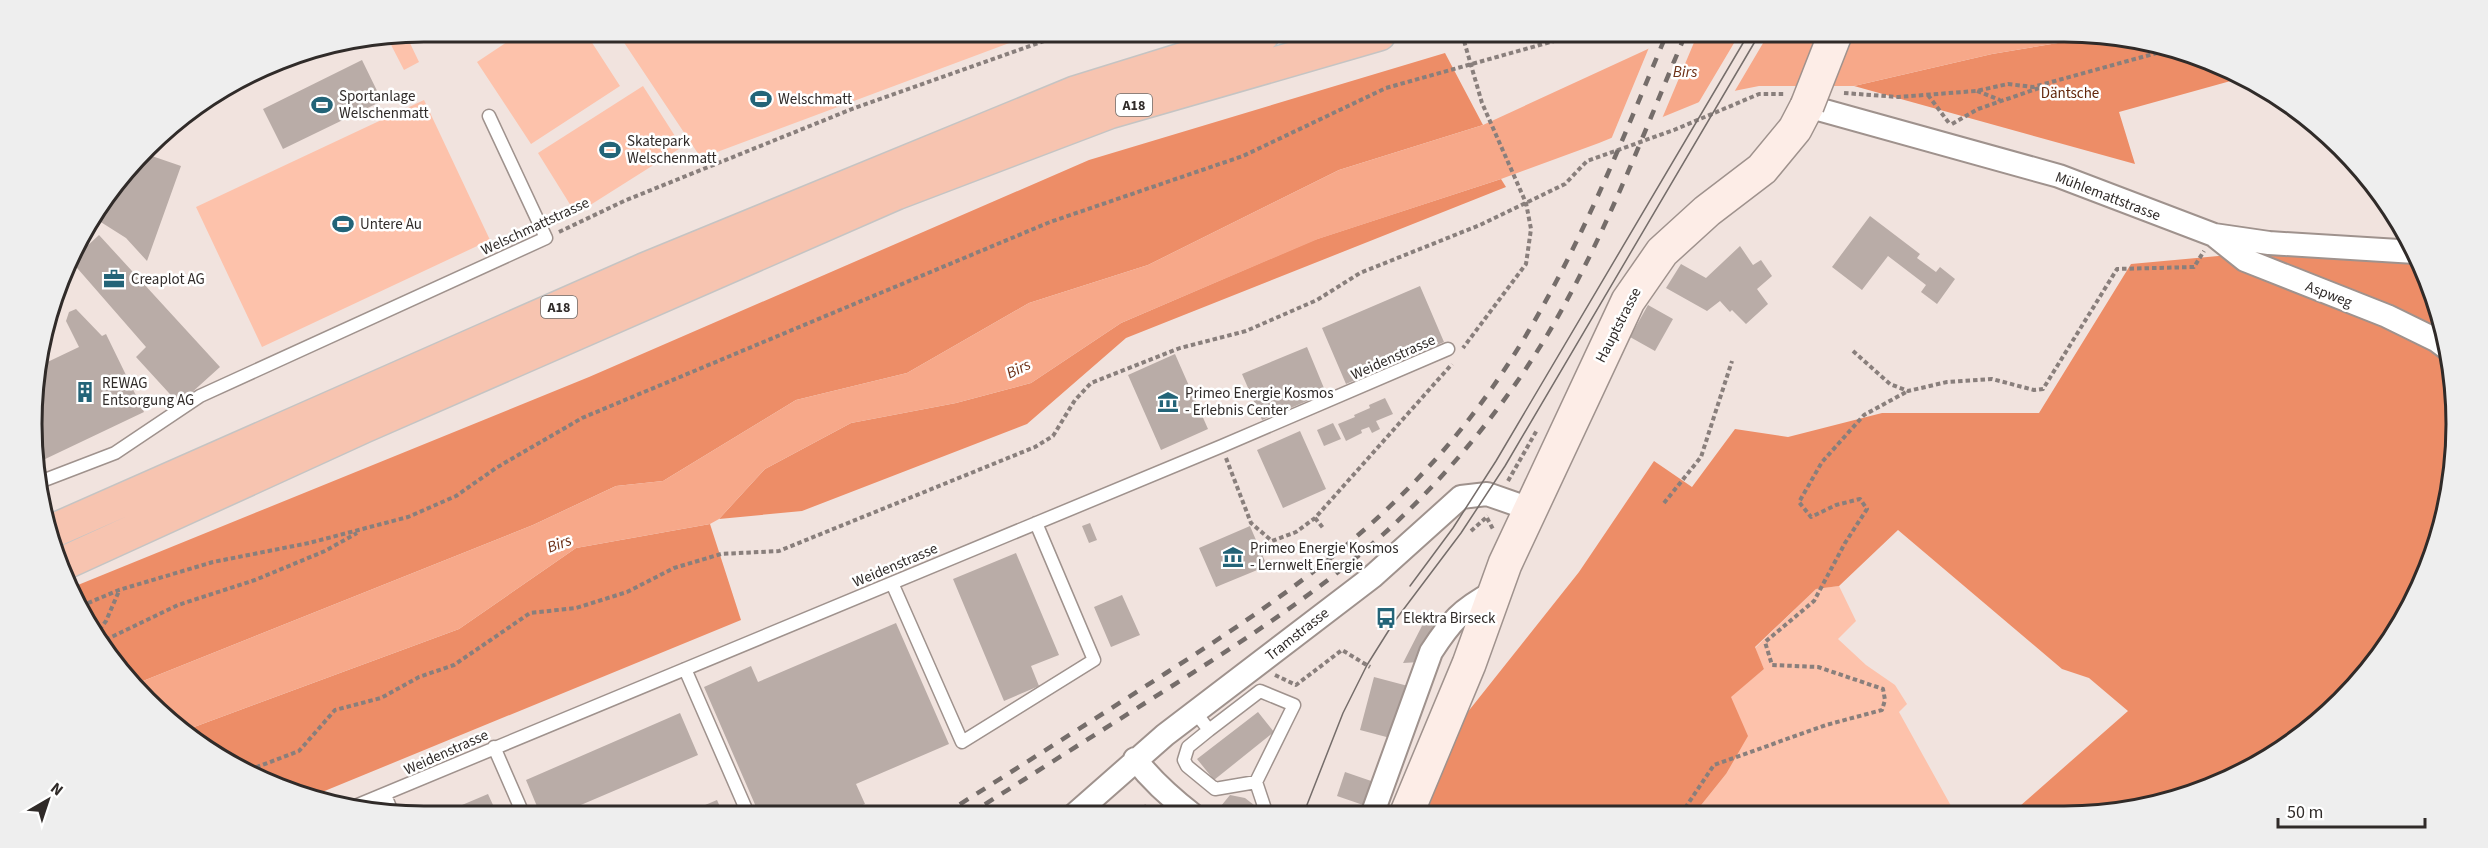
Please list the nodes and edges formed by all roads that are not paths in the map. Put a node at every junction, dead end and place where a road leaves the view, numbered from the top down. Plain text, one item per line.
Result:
1 (1239, 42) edge
2 (1351, 42) edge
3 (1833, 42) edge
4 (1811, 98) junction
5 (489, 116) dead end
6 (2214, 235) junction
7 (2405, 251) edge
8 (2437, 341) edge
9 (1448, 349) dead end
10 (46, 480) edge
11 (1530, 509) junction
12 (1036, 523) junction
13 (57, 529) edge
14 (68, 561) edge
15 (892, 583) junction
16 (1494, 592) junction
17 (685, 669) junction
18 (1195, 712) junction
19 (1209, 730) junction
20 (494, 747) junction
21 (1135, 759) junction
22 (1256, 782) junction
23 (385, 795) junction
24 (367, 802) edge
25 (389, 804) edge
26 (520, 806) edge
27 (745, 806) edge
28 (1084, 806) edge
29 (1182, 806) edge
30 (1264, 806) edge
31 (1375, 806) edge
32 (1409, 806) edge

1 - 13 highway, A18
2 - 14 highway, A18
3 - 4 main road, Hauptstrasse, bridge
4 - 6 street, Mühlemattstrasse
4 - 11 main road, Hauptstrasse
5 - 10 lane, Welschmattstrasse
6 - 7 street, Mühlemattstrasse
6 - 8 street, Aspweg
9 - 12 lane, Weidenstrasse
11 - 16 main road, Hauptstrasse
11 - 18 street, Tramstrasse
12 - 15 lane, Weidenstrasse
12 - 15 lane
15 - 17 lane, Weidenstrasse
16 - 31 street
16 - 32 main road, Hauptstrasse
17 - 20 lane, Weidenstrasse
17 - 27 lane
18 - 19 lane
18 - 21 street, Tramstrasse
19 - 22 lane
19 - 22 lane
20 - 23 lane, Weidenstrasse
20 - 26 lane
21 - 28 street, Tramstrasse
21 - 29 street
22 - 30 lane
23 - 24 lane, Weidenstrasse
23 - 25 lane

